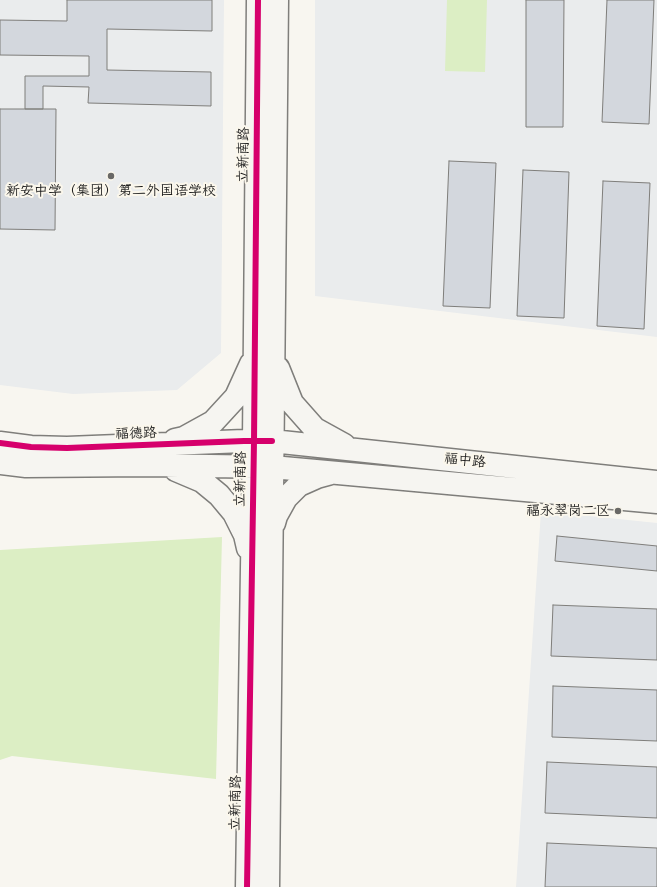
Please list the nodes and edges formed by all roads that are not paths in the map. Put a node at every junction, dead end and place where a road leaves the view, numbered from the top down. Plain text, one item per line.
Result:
1 (258, 0) edge
2 (277, 0) edge
3 (264, 333) junction
4 (263, 441) junction
5 (0, 443) edge
6 (150, 445) junction
7 (380, 452) junction
8 (0, 463) edge
9 (161, 465) junction
10 (263, 467) junction
11 (336, 473) junction
12 (657, 482) edge
13 (657, 502) edge
14 (272, 534) junction
15 (252, 565) junction
16 (247, 887) edge
17 (268, 887) edge

1 - 3 street, 立新南路
2 - 3 street, 立新南路
3 - 4 street, 立新南路
3 - 6 street
3 - 7 street
4 - 6 street, 福德路
4 - 7 street, 福中路
4 - 10 street, 立新南路
5 - 6 street, 福德路
7 - 12 street, 福中路
8 - 9 street
9 - 10 street
9 - 15 street
10 - 11 street, 福中路
10 - 14 street, 立新南路
10 - 15 street, 立新南路
11 - 13 street, 福中路
11 - 14 street
14 - 17 street, 立新南路
15 - 16 street, 立新南路

